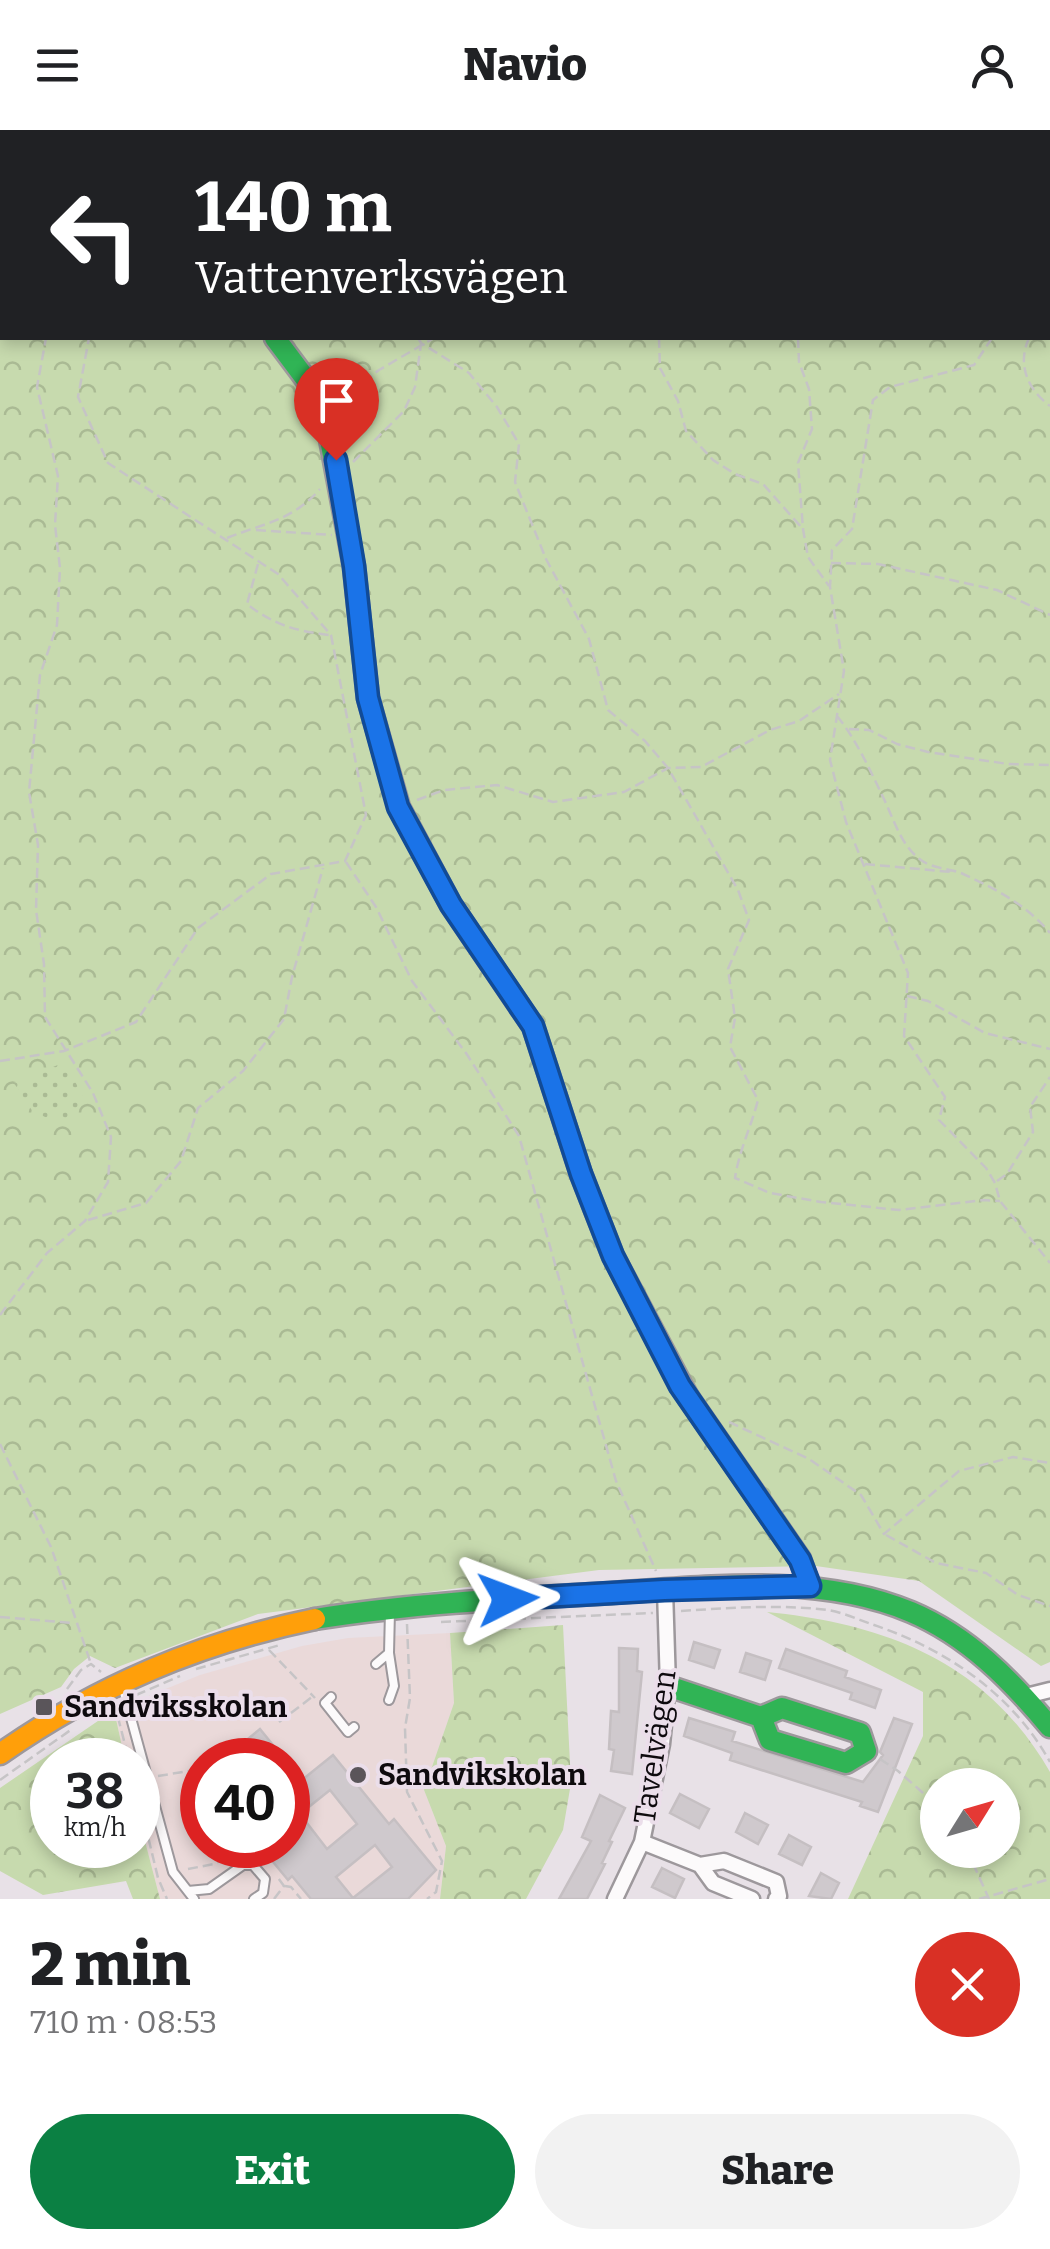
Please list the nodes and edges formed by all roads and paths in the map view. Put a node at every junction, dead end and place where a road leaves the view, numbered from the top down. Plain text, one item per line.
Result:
1 (46, 340) edge
2 (89, 340) edge
3 (276, 340) edge
4 (420, 340) edge
5 (659, 340) edge
6 (798, 340) edge
7 (991, 340) edge
8 (1029, 340) edge
9 (1050, 406) edge
10 (325, 412) junction
11 (338, 474) junction
12 (249, 529) junction
13 (803, 529) junction
14 (349, 536) junction
15 (224, 539) junction
16 (259, 562) junction
17 (831, 563) junction
18 (830, 588) junction
19 (1050, 616) edge
20 (330, 635) junction
21 (841, 693) junction
22 (837, 716) junction
23 (848, 729) junction
24 (1050, 765) edge
25 (668, 768) junction
26 (398, 807) junction
27 (345, 861) junction
28 (863, 864) junction
29 (324, 866) junction
30 (958, 872) junction
31 (1050, 933) edge
32 (907, 996) junction
33 (1050, 1049) edge
34 (64, 1051) junction
35 (0, 1062) edge
36 (1050, 1076) edge
37 (995, 1183) junction
38 (1000, 1202) junction
39 (85, 1221) junction
40 (1050, 1262) edge
41 (0, 1315) edge
42 (729, 1422) dead end
43 (0, 1444) edge
44 (1050, 1463) edge
45 (884, 1534) junction
46 (810, 1586) junction
47 (664, 1590) junction
48 (1050, 1606) edge
49 (667, 1612) junction
50 (0, 1616) edge
51 (389, 1616) junction
52 (75, 1623) junction
53 (438, 1623) dead end
54 (285, 1644) dead end
55 (268, 1649) junction
56 (389, 1653) junction
57 (91, 1664) dead end
58 (376, 1664) dead end
59 (668, 1686) junction
60 (124, 1690) junction
61 (1050, 1690) edge
62 (1026, 1696) junction
63 (312, 1697) junction
64 (328, 1700) joint
65 (390, 1700) dead end
66 (114, 1704) dead end
67 (761, 1717) junction
68 (85, 1720) dead end
69 (278, 1722) dead end
70 (354, 1727) dead end
71 (1050, 1727) edge
72 (137, 1738) edge
73 (866, 1750) junction
74 (0, 1754) edge
75 (1050, 1762) edge
76 (0, 1780) edge
77 (920, 1790) edge
78 (160, 1823) edge
79 (642, 1842) junction
80 (700, 1865) junction
81 (156, 1868) edge
82 (976, 1868) edge
83 (1050, 1879) edge
84 (284, 1886) dead end
85 (188, 1891) junction
86 (989, 1898) edge
87 (167, 1899) edge
88 (194, 1899) edge
89 (254, 1899) edge
90 (301, 1899) edge
91 (427, 1899) edge
92 (615, 1899) edge
93 (752, 1899) edge
94 (776, 1899) edge
95 (978, 1899) edge

1 - 34 path
2 - 15 path
3 - 10 street
4 - 10 path
4 - 11 path
4 - 25 path
5 - 13 path
6 - 13 path
7 - 17 path
8 - 9 path
10 - 11 street
11 - 12 path
11 - 14 street
12 - 14 path
12 - 15 path
13 - 18 path
14 - 26 street
15 - 16 path
16 - 20 path
16 - 20 path
17 - 18 path
17 - 19 path
18 - 21 path
20 - 27 path
21 - 22 path
21 - 25 path
22 - 23 path
22 - 28 path
23 - 24 path
23 - 30 path
25 - 26 path
25 - 38 path
26 - 46 street
27 - 29 path
27 - 47 path
28 - 30 path
28 - 32 path
29 - 34 path
29 - 39 path
30 - 31 path
32 - 33 path
32 - 37 path
34 - 35 path
34 - 39 path
36 - 37 path
37 - 38 path
38 - 40 path
39 - 41 path
42 - 45 path
43 - 52 path
44 - 45 path
45 - 48 path
46 - 47 street
46 - 62 street
47 - 49 street, Tavelvägen
47 - 51 street
49 - 53 path
49 - 59 street, Tavelvägen
49 - 75 path
50 - 52 path
51 - 56 lane
51 - 60 street
51 - 91 path
52 - 57 path
54 - 55 path
55 - 60 path
55 - 63 path
56 - 58 lane
56 - 65 lane
59 - 67 street
59 - 79 street, Tavelvägen
60 - 66 path
60 - 72 lane
60 - 74 street
61 - 62 street
62 - 71 street
63 - 64 path
63 - 69 path
64 - 70 lane
67 - 73 street
67 - 73 street
68 - 76 path
73 - 77 path
78 - 85 lane
79 - 80 street
79 - 92 street, Tavelvägen
80 - 93 street
80 - 94 street
81 - 87 path
82 - 86 path
83 - 86 path
84 - 90 path
85 - 88 lane
85 - 89 lane
86 - 95 path

